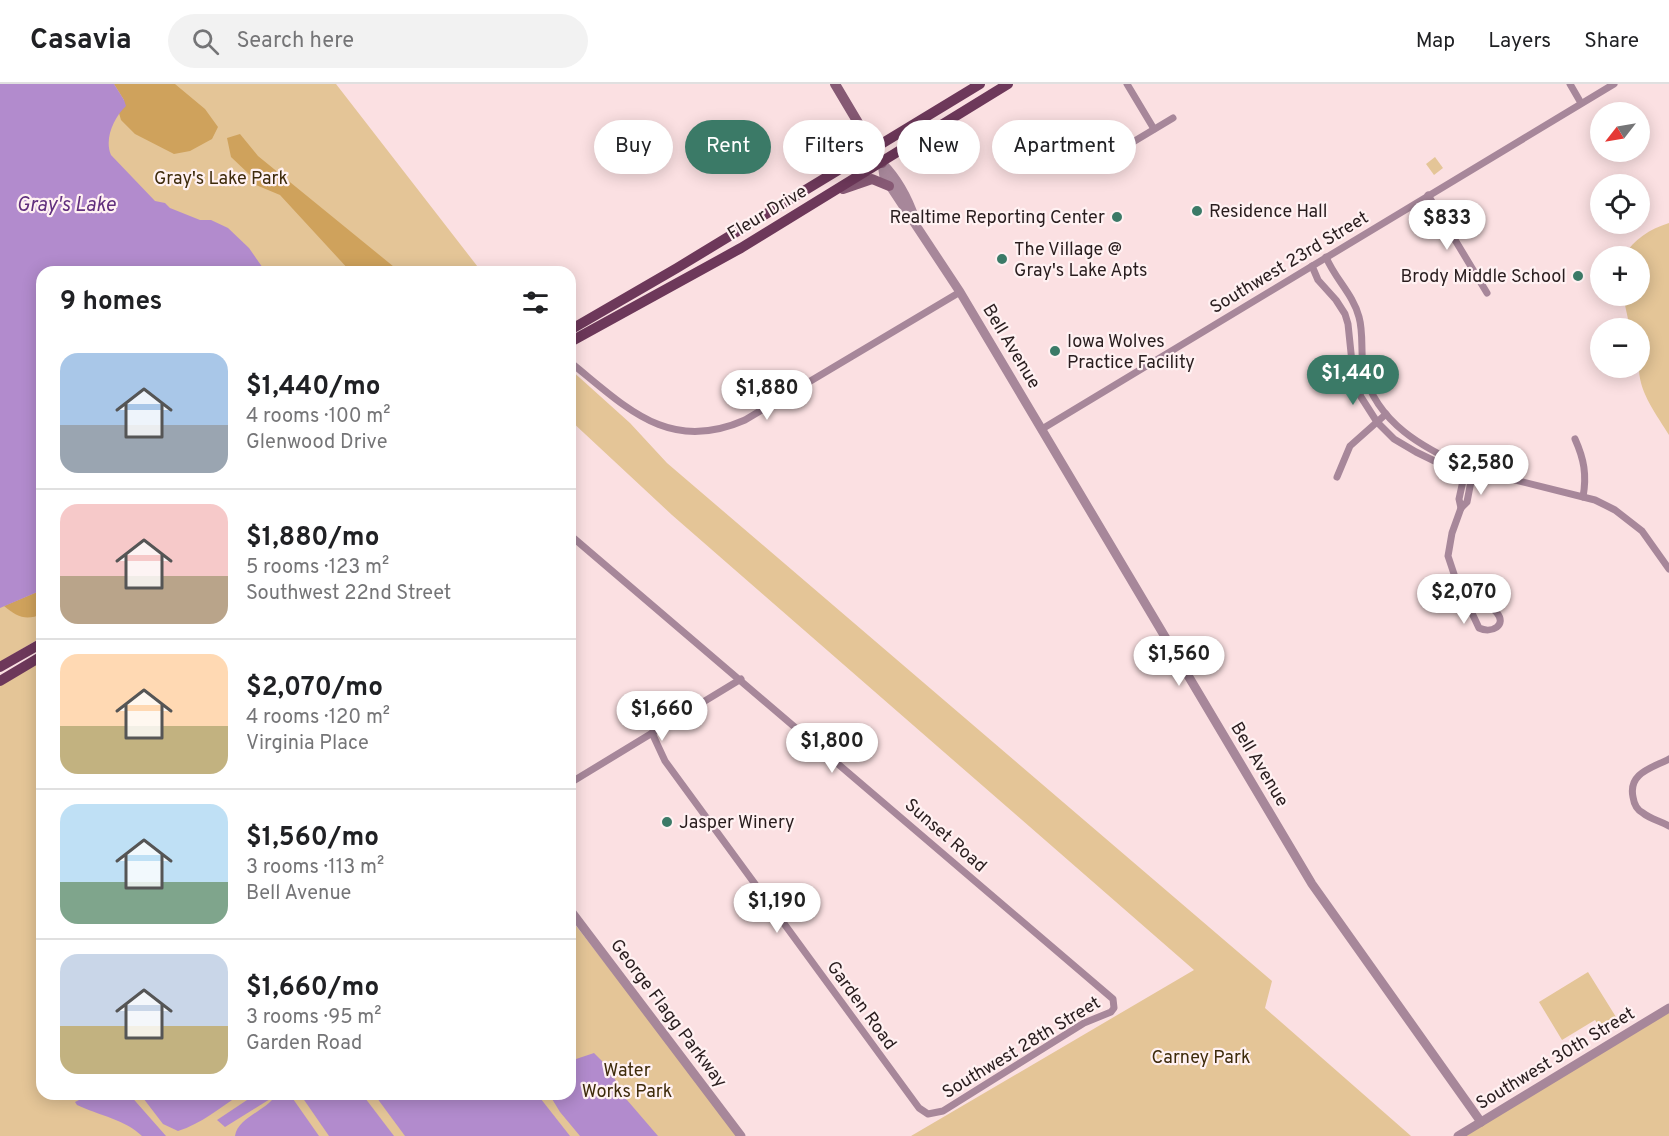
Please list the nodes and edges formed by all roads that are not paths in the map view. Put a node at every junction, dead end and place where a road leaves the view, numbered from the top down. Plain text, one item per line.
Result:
1 (835, 84) edge
2 (980, 84) edge
3 (1008, 84) edge
4 (1127, 84) edge
5 (1570, 84) edge
6 (1614, 84) edge
7 (1581, 103) junction
8 (1173, 118) dead end
9 (856, 120) edge
10 (1154, 129) junction
11 (1136, 140) edge
12 (885, 143) edge
13 (885, 161) edge
14 (885, 166) edge
15 (833, 174) edge
16 (863, 174) edge
17 (884, 174) edge
18 (889, 186) junction
19 (1428, 195) junction
20 (826, 196) junction
21 (918, 226) junction
22 (1326, 257) junction
23 (1312, 266) junction
24 (960, 292) junction
25 (1487, 293) dead end
26 (576, 326) edge
27 (1361, 338) junction
28 (576, 339) edge
29 (1350, 340) junction
30 (576, 367) edge
31 (1386, 414) junction
32 (1377, 422) junction
33 (1042, 429) junction
34 (1575, 439) dead end
35 (1468, 469) junction
36 (1337, 477) dead end
37 (1583, 497) junction
38 (576, 540) edge
39 (1669, 569) edge
40 (1463, 591) junction
41 (36, 647) edge
42 (36, 660) edge
43 (0, 668) edge
44 (741, 679) junction
45 (0, 681) edge
46 (652, 733) junction
47 (1669, 759) edge
48 (576, 779) edge
49 (1669, 825) edge
50 (576, 918) edge
51 (1110, 996) joint
52 (1669, 1008) edge
53 (928, 1114) joint
54 (1480, 1122) junction
55 (741, 1136) edge
56 (1458, 1136) edge

1 - 9 main road, Bell Avenue
2 - 12 main road, Fleur Drive
3 - 13 main road, Fleur Drive
4 - 10 street
5 - 7 street
6 - 7 street, Southwest 23rd Street
7 - 19 street, Southwest 23rd Street
8 - 10 street
10 - 11 street
14 - 21 street, Bell Avenue
15 - 26 main road, Fleur Drive
16 - 20 main road, Fleur Drive
17 - 18 street, Bell Avenue
18 - 20 main road
18 - 21 street, Bell Avenue
19 - 22 street, Southwest 23rd Street
19 - 25 street
20 - 28 main road, Fleur Drive
21 - 24 street, Bell Avenue
22 - 23 street, Southwest 23rd Street
22 - 27 street
23 - 29 street
23 - 33 street, Southwest 23rd Street
24 - 30 street
24 - 33 street, Bell Avenue
27 - 29 street
27 - 31 street
29 - 32 street
31 - 32 street
31 - 35 street
32 - 35 street
32 - 36 street
33 - 54 street, Bell Avenue
34 - 37 street
35 - 37 street
35 - 40 street
37 - 39 street
38 - 44 street, Sunset Road
40 - 40 street
41 - 43 main road
42 - 45 main road
44 - 46 street
44 - 51 street, Sunset Road
46 - 48 street
46 - 53 street, Garden Road
47 - 49 street
50 - 55 street, George Flagg Parkway
51 - 53 street, Southwest 28th Street
52 - 54 street, Southwest 30th Street
54 - 56 street, Southwest 30th Street

